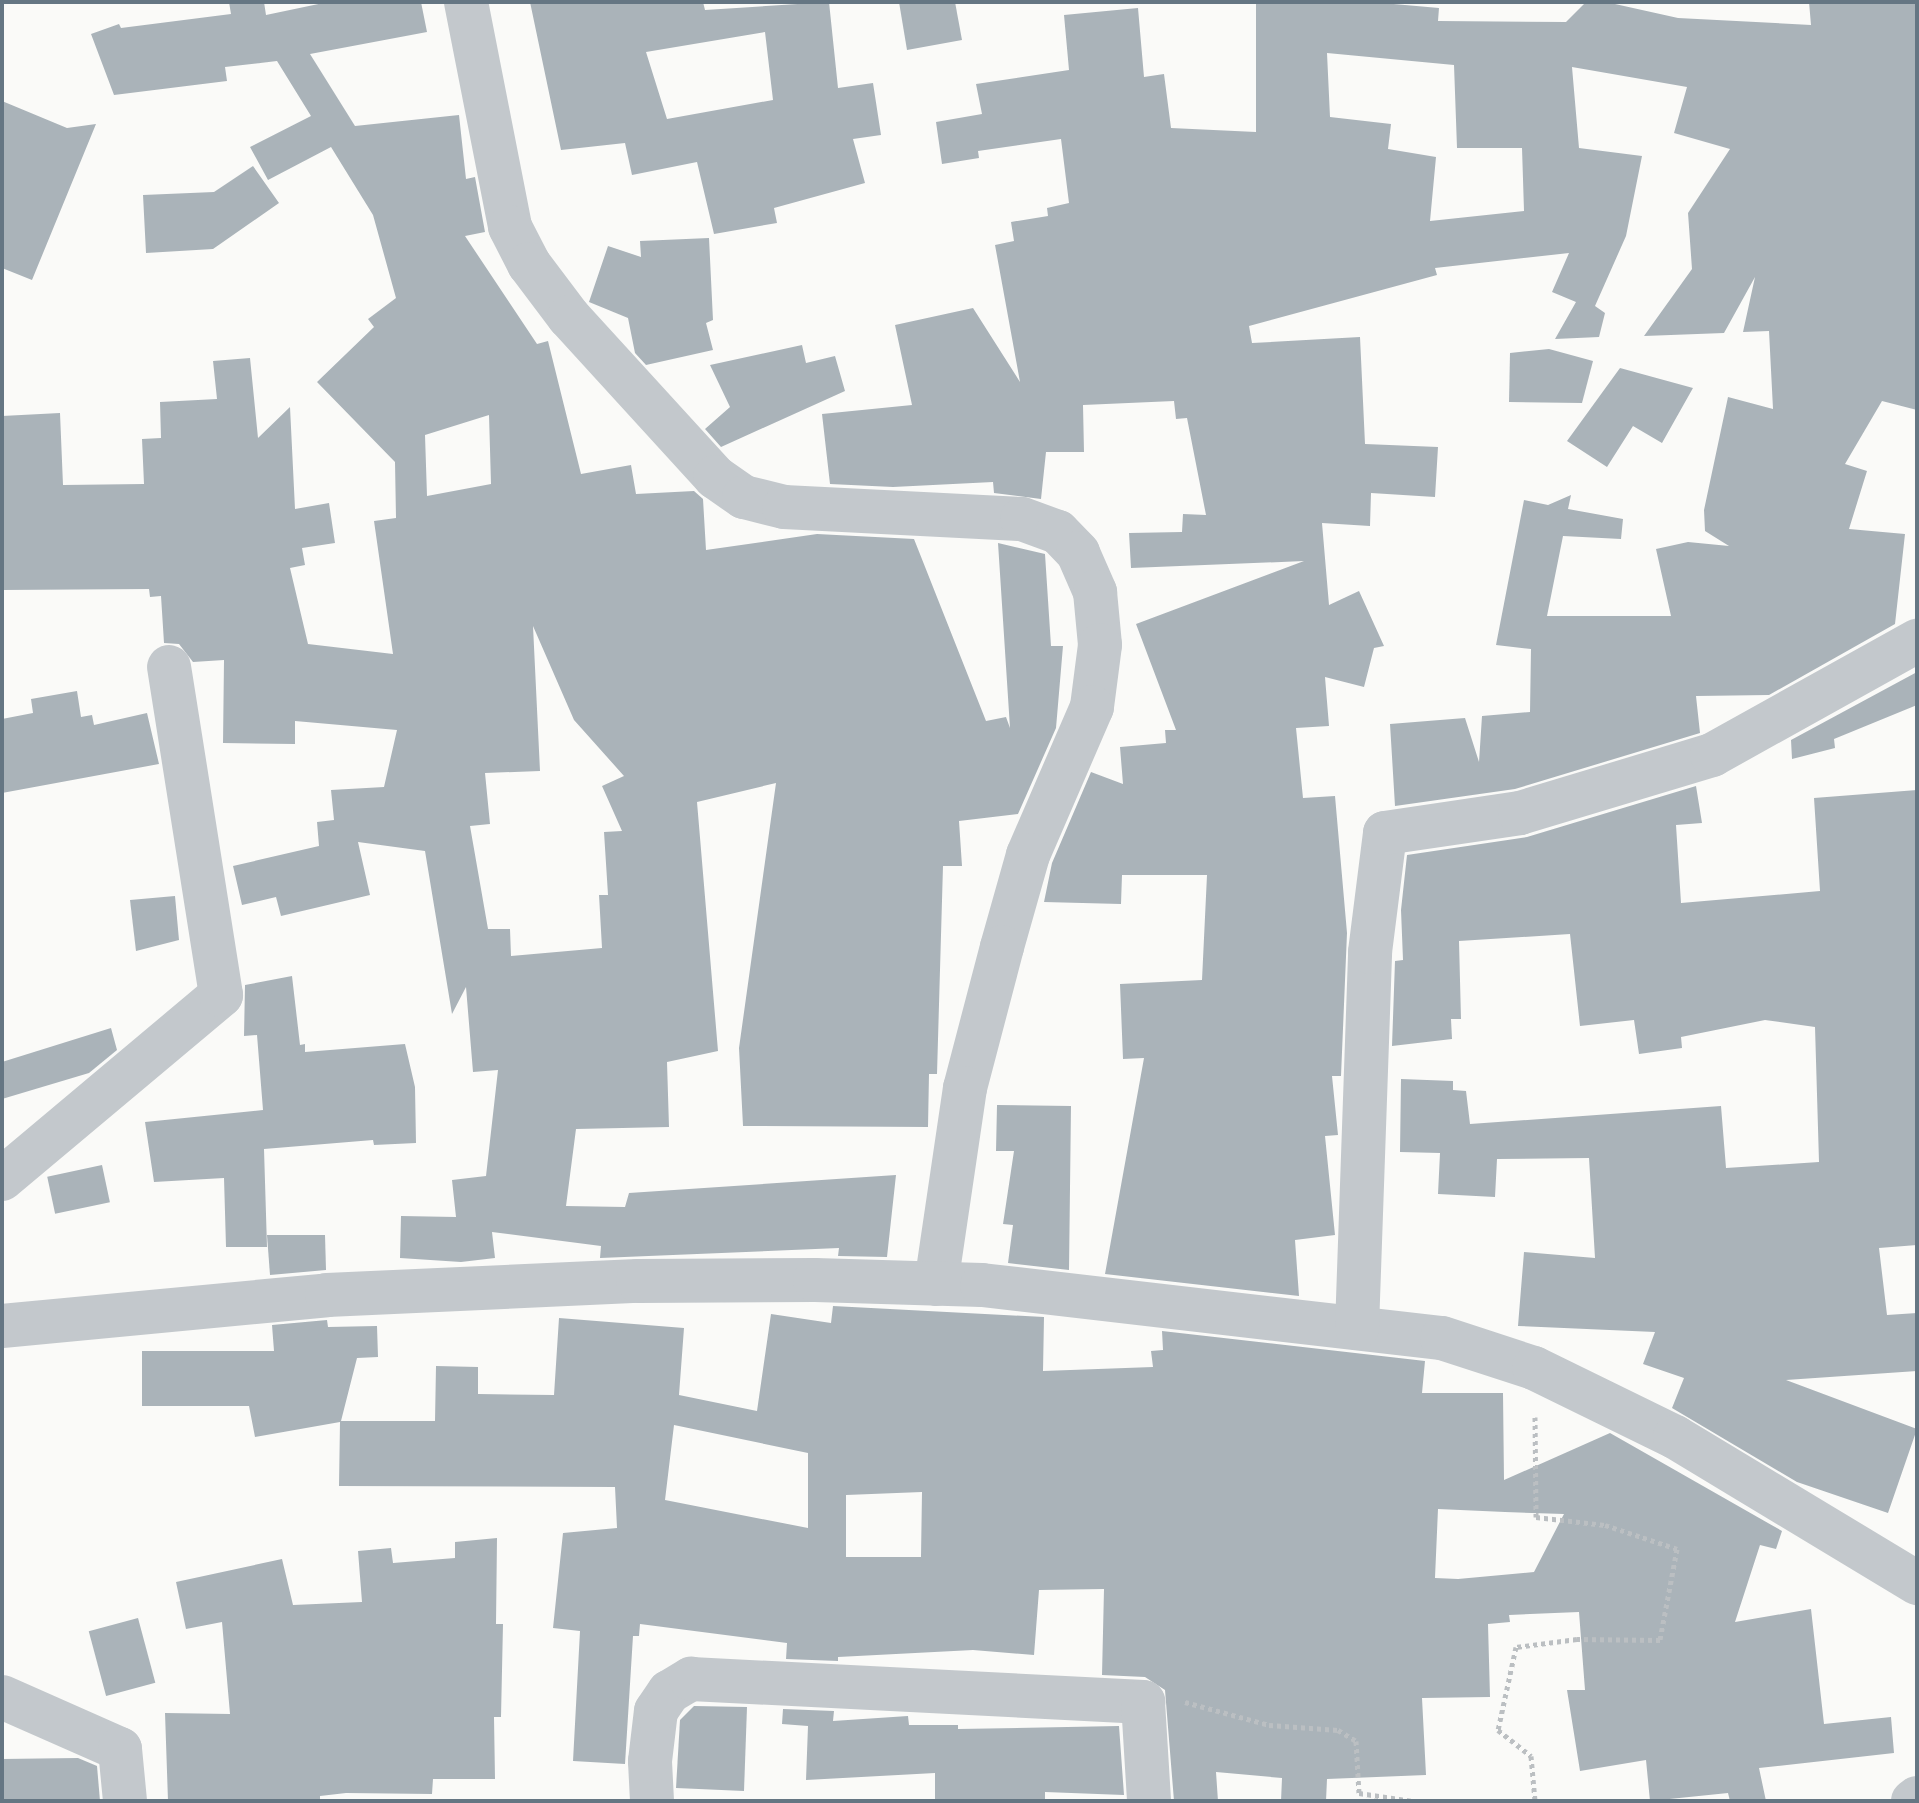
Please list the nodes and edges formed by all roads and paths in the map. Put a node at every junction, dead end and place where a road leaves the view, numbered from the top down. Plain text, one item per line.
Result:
1 (466, 2) edge
2 (1917, 641) edge
3 (169, 667) dead end
4 (2, 1179) edge
5 (936, 1284) junction
6 (2, 1326) edge
7 (1357, 1328) junction
8 (1534, 1368) junction
9 (1917, 1583) edge
10 (2, 1697) edge
11 (1143, 1702) junction
12 (125, 1801) edge
13 (652, 1801) edge
14 (1149, 1801) edge
15 (1412, 1801) edge
16 (1535, 1801) edge

1 - 5 street
2 - 7 street
3 - 4 street
5 - 6 street
5 - 7 street
7 - 8 street
8 - 9 street
8 - 16 path
10 - 12 street
11 - 13 street
11 - 14 street
11 - 15 path

